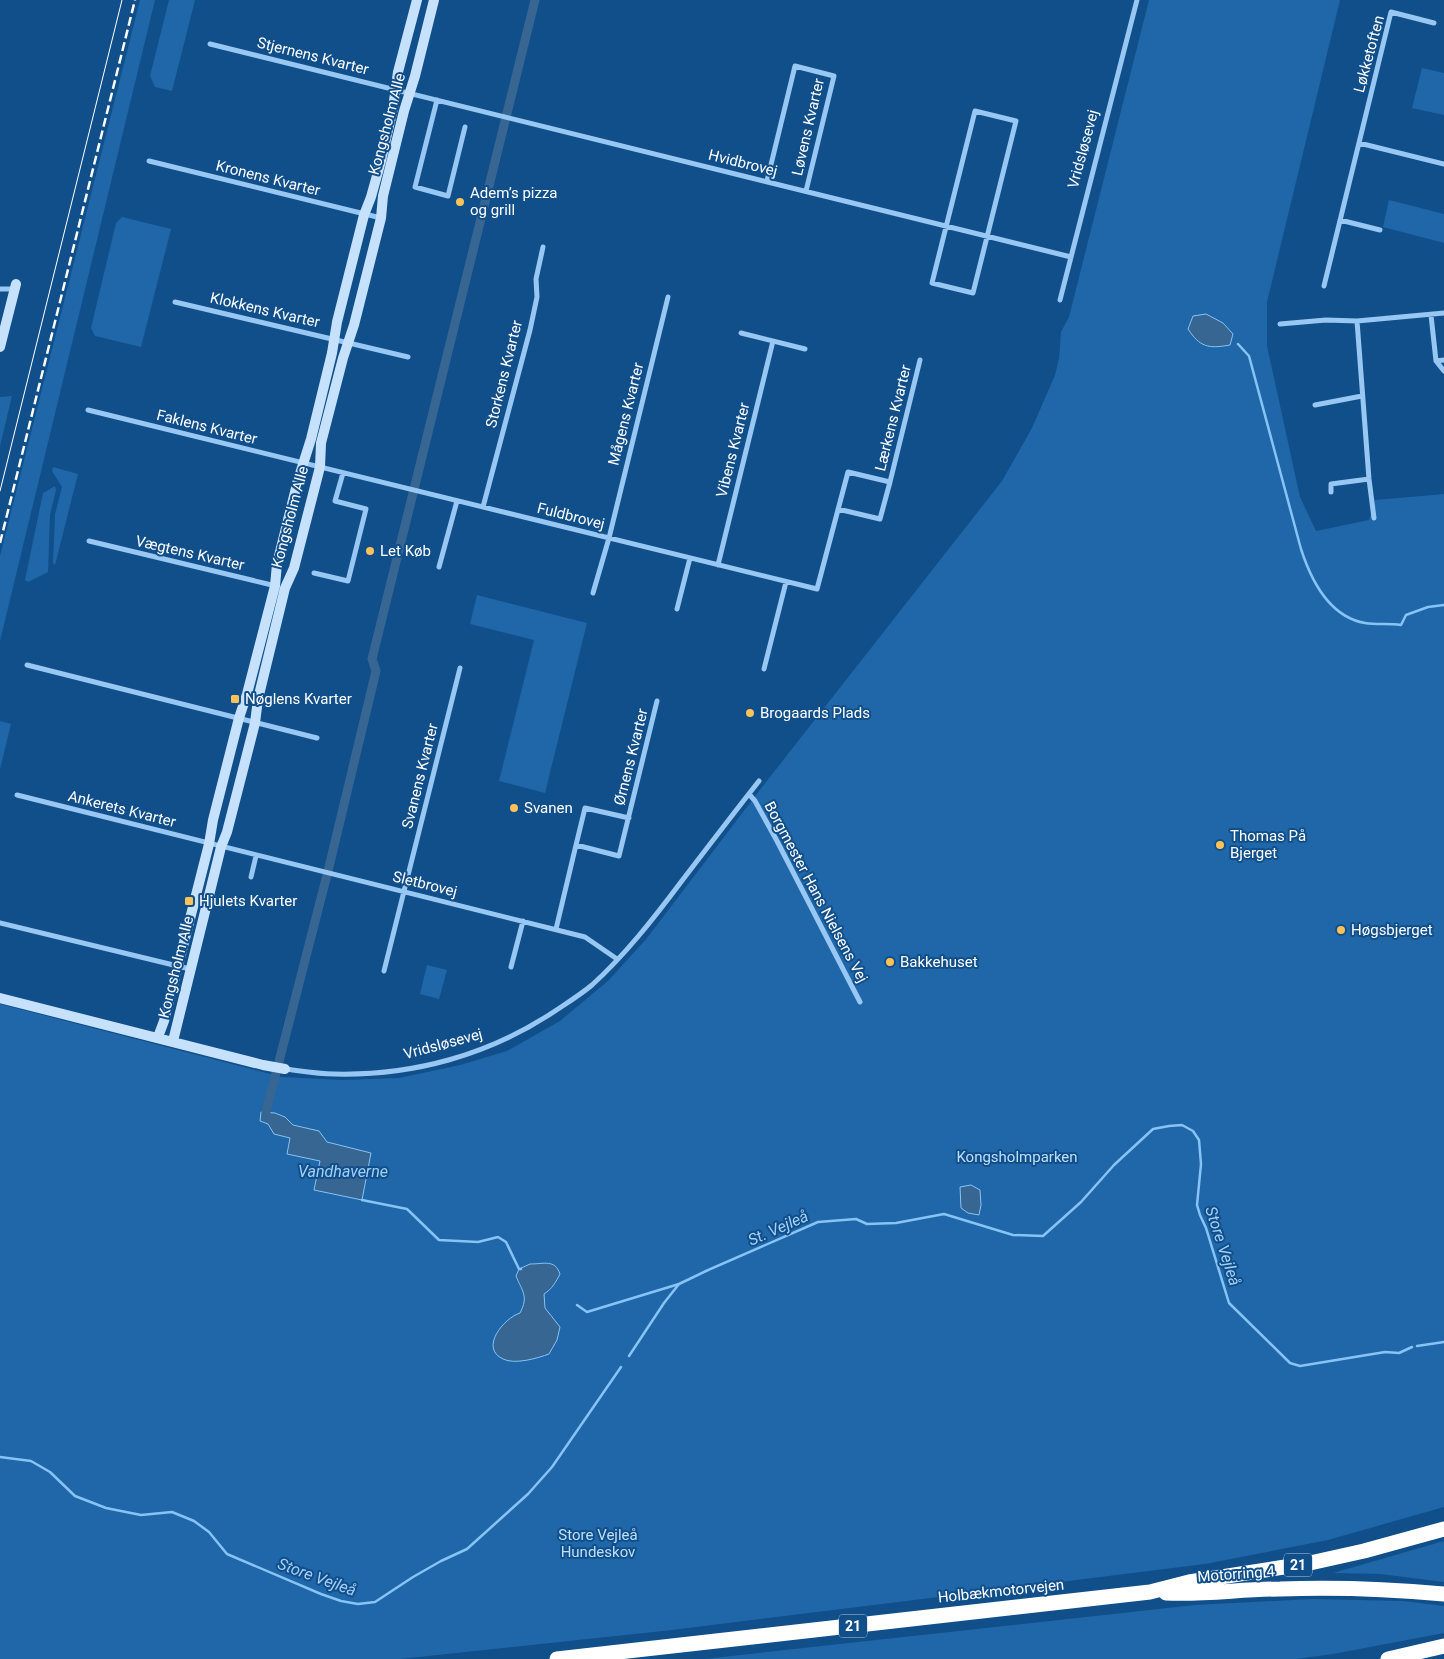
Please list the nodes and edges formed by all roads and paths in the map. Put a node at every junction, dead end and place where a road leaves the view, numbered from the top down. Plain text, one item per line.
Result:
1 (417, 0) edge
2 (434, 0) edge
3 (1136, 2) edge
4 (1434, 23) dead end
5 (210, 44) dead end
6 (395, 90) junction
7 (409, 94) junction
8 (437, 100) junction
9 (465, 127) dead end
10 (1359, 143) junction
11 (149, 161) dead end
12 (1444, 164) edge
13 (766, 181) junction
14 (806, 191) junction
15 (364, 215) junction
16 (381, 218) junction
17 (1340, 220) junction
18 (946, 226) junction
19 (1380, 230) dead end
20 (987, 236) junction
21 (543, 247) dead end
22 (1071, 257) junction
23 (16, 286) joint
24 (1324, 286) dead end
25 (0, 289) edge
26 (668, 297) dead end
27 (1060, 300) dead end
28 (175, 302) dead end
29 (1444, 313) edge
30 (1431, 315) junction
31 (1357, 321) junction
32 (1280, 324) dead end
33 (740, 333) dead end
34 (334, 338) junction
35 (773, 341) junction
36 (348, 342) junction
37 (0, 347) edge
38 (805, 349) dead end
39 (408, 357) dead end
40 (920, 360) dead end
41 (1444, 360) edge
42 (1436, 361) junction
43 (1444, 371) edge
44 (1362, 396) junction
45 (1315, 405) dead end
46 (88, 410) dead end
47 (302, 464) junction
48 (320, 467) junction
49 (343, 473) junction
50 (1369, 479) junction
51 (890, 482) junction
52 (1331, 492) dead end
53 (456, 501) junction
54 (483, 507) junction
55 (838, 509) junction
56 (1374, 518) dead end
57 (609, 538) junction
58 (89, 541) dead end
59 (690, 558) junction
60 (718, 565) junction
61 (439, 566) dead end
62 (314, 573) dead end
63 (786, 582) junction
64 (280, 587) junction
65 (817, 589) joint
66 (593, 593) dead end
67 (677, 609) dead end
68 (26, 665) dead end
69 (460, 668) dead end
70 (764, 669) dead end
71 (658, 701) dead end
72 (239, 718) junction
73 (255, 722) junction
74 (317, 738) dead end
75 (759, 781) dead end
76 (749, 794) junction
77 (17, 795) dead end
78 (629, 818) junction
79 (209, 844) junction
80 (576, 845) junction
81 (221, 847) junction
82 (256, 856) junction
83 (251, 877) dead end
84 (405, 891) junction
85 (0, 922) edge
86 (523, 922) junction
87 (556, 930) junction
88 (617, 958) junction
89 (178, 966) junction
90 (511, 967) dead end
91 (190, 969) junction
92 (384, 971) dead end
93 (0, 998) edge
94 (860, 1002) dead end
95 (158, 1037) junction
96 (173, 1041) junction
97 (285, 1069) joint
98 (1444, 1529) edge
99 (1150, 1592) junction
100 (1444, 1594) edge
101 (1444, 1646) edge
102 (557, 1659) edge
103 (1388, 1659) edge

1 - 6 street, Kongsholm Alle
2 - 7 street, Kongsholm Alle
3 - 22 street, Vridsløsevej
4 - 10 street, Løkketoften
5 - 6 street, Stjernens Kvarter
6 - 7 street, Stjernens Kvarter
6 - 15 street, Kongsholm Alle
7 - 8 street, Hvidbrovej
7 - 16 street, Kongsholm Alle
8 - 9 street
8 - 13 street, Hvidbrovej
10 - 12 street
10 - 17 street, Løkketoften
11 - 15 street, Kronens Kvarter
13 - 14 street, Hvidbrovej
13 - 14 street, Løvens Kvarter
14 - 18 street, Hvidbrovej
15 - 16 street, Kronens Kvarter
15 - 34 street, Kongsholm Alle
16 - 36 street, Kongsholm Alle
17 - 19 street
17 - 24 street, Løkketoften
18 - 20 street, Hvidbrovej
18 - 20 street
18 - 20 street
20 - 22 street, Hvidbrovej
21 - 54 street, Storkens Kvarter
22 - 27 street, Vridsløsevej
23 - 25 street
23 - 37 street
26 - 57 street, Mågens Kvarter
28 - 34 street, Klokkens Kvarter
29 - 30 street
30 - 31 street
30 - 42 street
31 - 32 street
31 - 44 street
33 - 35 street
34 - 36 street, Klokkens Kvarter
34 - 47 street, Kongsholm Alle
35 - 38 street
35 - 60 street, Vibens Kvarter
36 - 39 street, Klokkens Kvarter
36 - 48 street, Kongsholm Alle
40 - 51 street, Lærkens Kvarter
41 - 42 street
42 - 43 street
44 - 45 street
44 - 50 street
46 - 47 street, Faklens Kvarter
47 - 48 street, Faklens Kvarter
47 - 64 street, Kongsholm Alle
48 - 49 street, Fuldbrovej
48 - 64 street, Kongsholm Alle
49 - 53 street, Fuldbrovej
49 - 62 street
50 - 52 street
50 - 56 street
51 - 55 street, Lærkens Kvarter
51 - 55 street, Lærkens Kvarter
53 - 54 street, Fuldbrovej
53 - 61 street
54 - 57 street, Fuldbrovej
55 - 65 street, Lærkens Kvarter
57 - 59 street, Fuldbrovej
57 - 66 street, Mågens Kvarter
58 - 64 street, Vægtens Kvarter
59 - 60 street, Fuldbrovej
59 - 67 street
60 - 63 street, Fuldbrovej
63 - 65 street, Fuldbrovej
63 - 70 street
64 - 72 street, Kongsholm Alle
64 - 73 street, Kongsholm Alle
68 - 72 street
69 - 84 street, Svanens Kvarter
71 - 78 street, Ørnens Kvarter
72 - 73 street
72 - 79 street, Kongsholm Alle
73 - 74 street
73 - 81 street, Kongsholm Alle
75 - 76 street, Vridsløsevej
76 - 88 street, Vridsløsevej
76 - 94 street, Borgmester Hans Nielsens Vej
77 - 79 street, Ankerets Kvarter
78 - 80 street, Ørnens Kvarter
78 - 80 street, Ørnens Kvarter
79 - 81 street, Ankerets Kvarter
79 - 89 street, Kongsholm Alle
80 - 87 street, Ørnens Kvarter
81 - 82 street, Sletbrovej
81 - 91 street, Kongsholm Alle
82 - 83 street
82 - 84 street, Sletbrovej
84 - 86 street, Sletbrovej
84 - 92 street, Svanens Kvarter
85 - 89 street
86 - 87 street, Sletbrovej
86 - 90 street
87 - 88 street, Sletbrovej
88 - 97 street, Vridsløsevej
89 - 91 street
89 - 95 street, Kongsholm Alle
91 - 96 street, Kongsholm Alle
93 - 95 street, Vridsløsevej
95 - 96 street, Vridsløsevej
96 - 97 street, Vridsløsevej
98 - 99 highway, Holbækmotorvejen / 21
99 - 100 highway, Motorring 4
99 - 102 highway, Holbækmotorvejen / 21
101 - 103 highway

